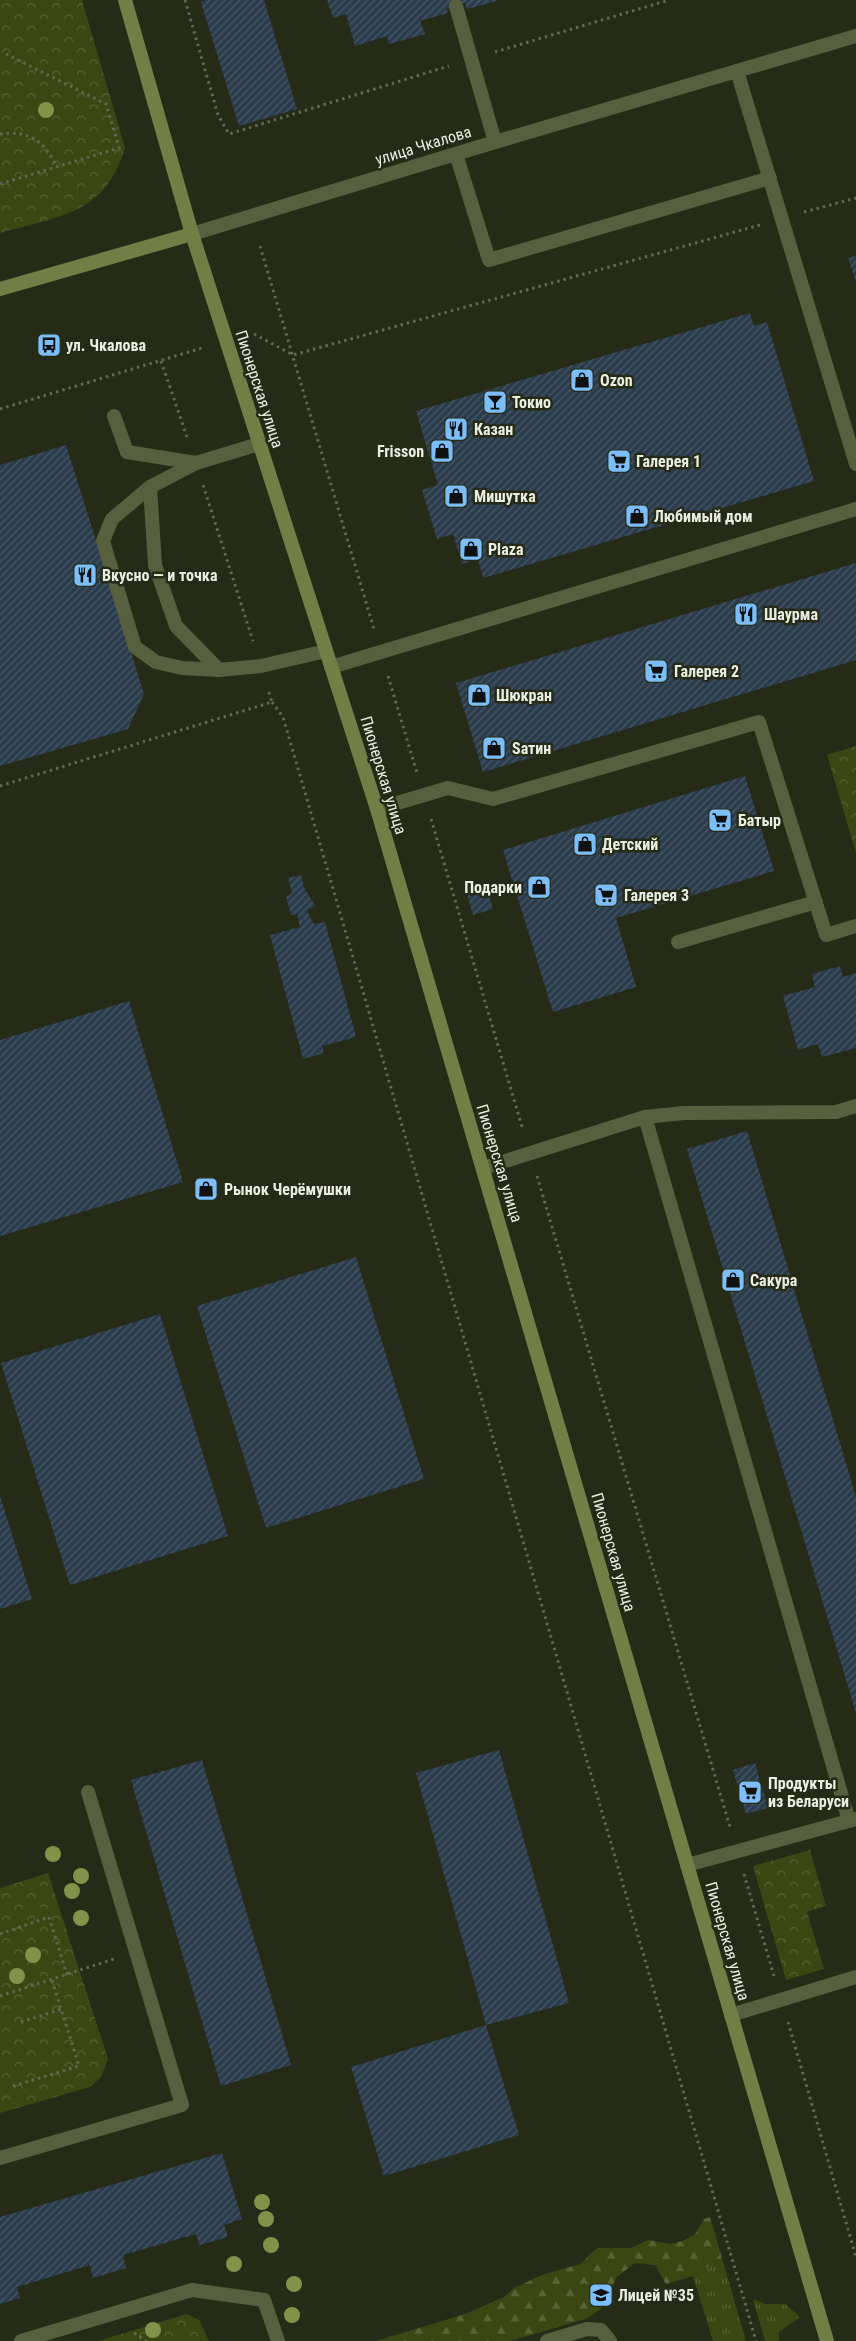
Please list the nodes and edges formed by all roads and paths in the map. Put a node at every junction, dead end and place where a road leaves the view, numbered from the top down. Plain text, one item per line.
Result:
1 (125, 0) edge
2 (185, 0) edge
3 (669, 0) edge
4 (456, 6) dead end
5 (856, 36) edge
6 (6, 54) dead end
7 (471, 60) junction
8 (737, 71) junction
9 (0, 134) edge
10 (495, 142) junction
11 (456, 154) junction
12 (56, 166) junction
13 (770, 178) junction
14 (0, 184) edge
15 (856, 198) edge
16 (782, 219) junction
17 (192, 234) junction
18 (260, 246) dead end
19 (0, 289) edge
20 (254, 334) dead end
21 (202, 348) dead end
22 (292, 355) junction
23 (161, 361) junction
24 (0, 409) edge
25 (114, 416) dead end
26 (259, 444) junction
27 (196, 463) junction
28 (856, 464) edge
29 (150, 487) junction
30 (856, 509) edge
31 (326, 651) junction
32 (381, 652) junction
33 (331, 667) junction
34 (219, 670) junction
35 (272, 702) dead end
36 (424, 795) junction
37 (377, 809) junction
38 (816, 902) junction
39 (856, 926) edge
40 (678, 942) dead end
41 (856, 1106) edge
42 (645, 1117) junction
43 (530, 1154) junction
44 (483, 1168) junction
45 (88, 1792) dead end
46 (853, 1820) edge
47 (738, 1851) junction
48 (687, 1865) junction
49 (0, 1934) edge
50 (136, 1952) junction
51 (67, 1974) junction
52 (856, 1977) edge
53 (52, 1980) junction
54 (0, 1996) edge
55 (782, 2000) junction
56 (62, 2009) junction
57 (731, 2015) junction
58 (21, 2022) dead end
59 (12, 2086) dead end
60 (0, 2158) edge
61 (856, 2257) edge
62 (21, 2341) edge
63 (278, 2341) edge
64 (547, 2341) edge
65 (610, 2341) edge
66 (756, 2341) edge
67 (827, 2341) edge

1 - 17 main road, Пионерская улица
2 - 7 path
3 - 7 path
4 - 7 street
5 - 8 street, улица Чкалова
6 - 12 path
7 - 10 street
8 - 10 street, улица Чкалова
8 - 13 street
9 - 12 path
10 - 11 street, улица Чкалова
11 - 13 street
11 - 17 street, улица Чкалова
12 - 14 path
13 - 16 street
15 - 16 path
16 - 22 path
16 - 28 street
17 - 19 main road, улица Чкалова
17 - 26 main road, Пионерская улица
18 - 22 path
20 - 22 path
21 - 23 path
22 - 32 path
23 - 24 path
23 - 27 path
25 - 27 street
26 - 27 street
26 - 31 main road, Пионерская улица
27 - 29 street
29 - 34 street
29 - 34 street
30 - 32 street
31 - 33 main road, Пионерская улица
31 - 34 street
32 - 33 street
32 - 36 path
33 - 37 main road, Пионерская улица
35 - 66 path
36 - 37 street
36 - 38 street
36 - 43 path
37 - 44 main road, Пионерская улица
38 - 39 street
38 - 40 street
41 - 42 street
42 - 43 street
42 - 46 street
43 - 44 street
43 - 47 path
44 - 48 main road, Пионерская улица
45 - 50 street
46 - 47 street
47 - 48 street
47 - 55 path
48 - 57 main road, Пионерская улица
49 - 51 path
50 - 51 path
50 - 60 street
51 - 53 path
52 - 55 street
53 - 54 path
53 - 56 path
55 - 57 street
55 - 61 path
56 - 58 path
56 - 59 path
57 - 67 main road, Пионерская улица
62 - 63 street
64 - 65 street

